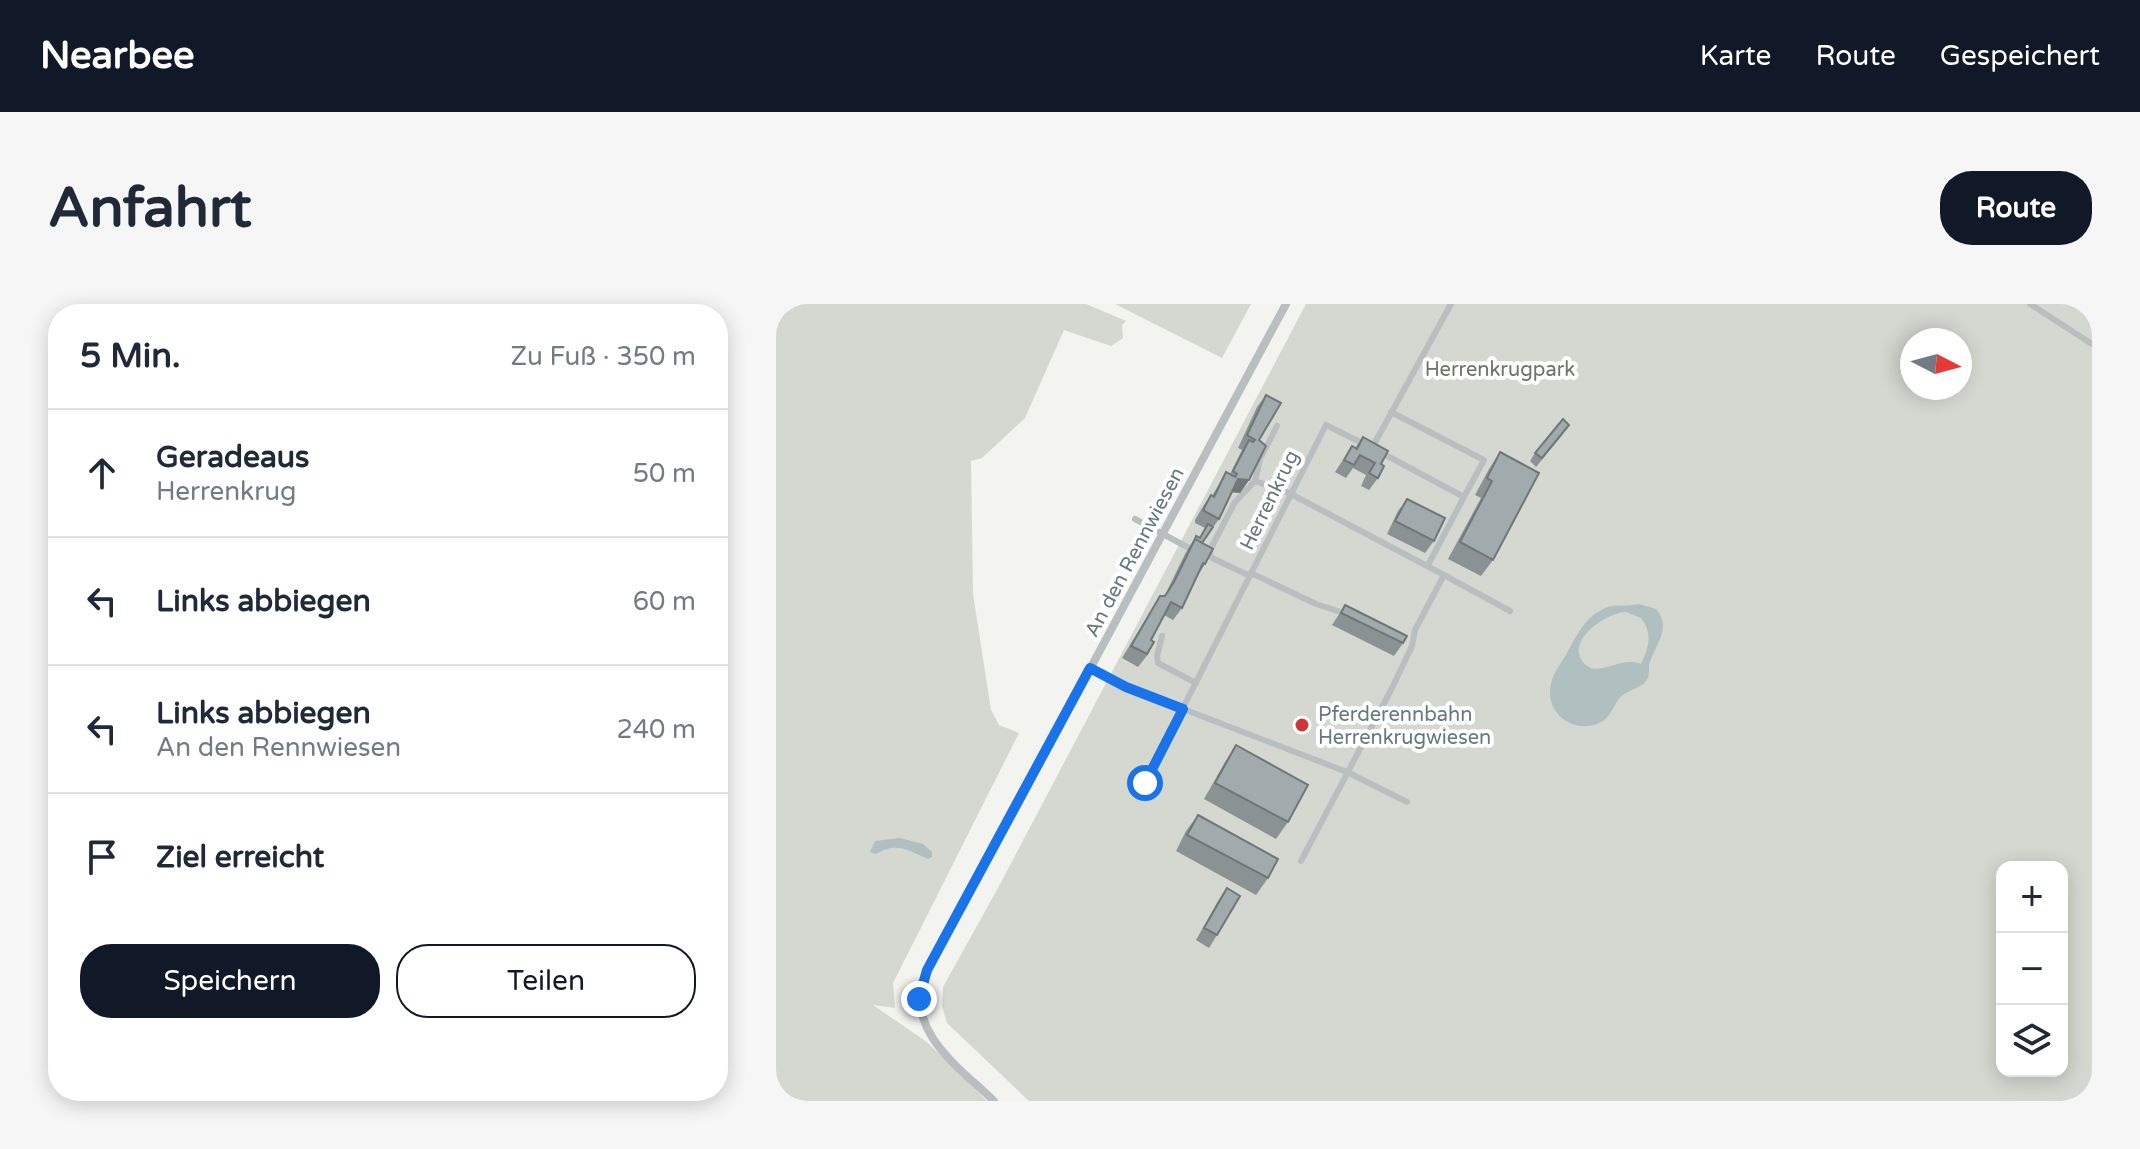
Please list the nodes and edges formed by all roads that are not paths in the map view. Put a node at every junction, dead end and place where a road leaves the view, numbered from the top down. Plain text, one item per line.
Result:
1 (1286, 304) edge
2 (1451, 304) edge
3 (2030, 304) edge
4 (2092, 344) edge
5 (1391, 412) junction
6 (1277, 426) dead end
7 (1372, 448) junction
8 (1255, 481) junction
9 (1289, 493) junction
10 (1464, 497) junction
11 (1135, 519) dead end
12 (1162, 534) junction
13 (1189, 548) edge
14 (1428, 565) junction
15 (1251, 574) junction
16 (1444, 575) junction
17 (1510, 611) dead end
18 (1356, 619) edge
19 (1162, 636) dead end
20 (1398, 639) edge
21 (1412, 646) junction
22 (1090, 668) junction
23 (1196, 683) junction
24 (1183, 709) junction
25 (1347, 772) junction
26 (1145, 783) dead end
27 (1407, 802) dead end
28 (1301, 861) dead end
29 (994, 1101) edge

1 - 12 street, An den Rennwiesen
2 - 5 lane
3 - 4 lane
5 - 7 lane
5 - 10 lane
6 - 8 lane
7 - 9 lane, Herrenkrug
7 - 10 lane
8 - 9 lane
8 - 15 lane
9 - 14 lane
9 - 15 lane, Herrenkrug
10 - 14 lane
11 - 12 lane
12 - 13 lane
12 - 22 street, An den Rennwiesen
14 - 16 lane
15 - 18 lane
15 - 23 lane, Herrenkrug
16 - 17 lane
16 - 21 lane
19 - 23 lane
20 - 21 lane
21 - 25 lane
22 - 24 lane
22 - 29 street, An den Rennwiesen
23 - 24 lane, Herrenkrug
24 - 25 lane
24 - 26 lane, Herrenkrug
25 - 27 lane
25 - 28 lane

